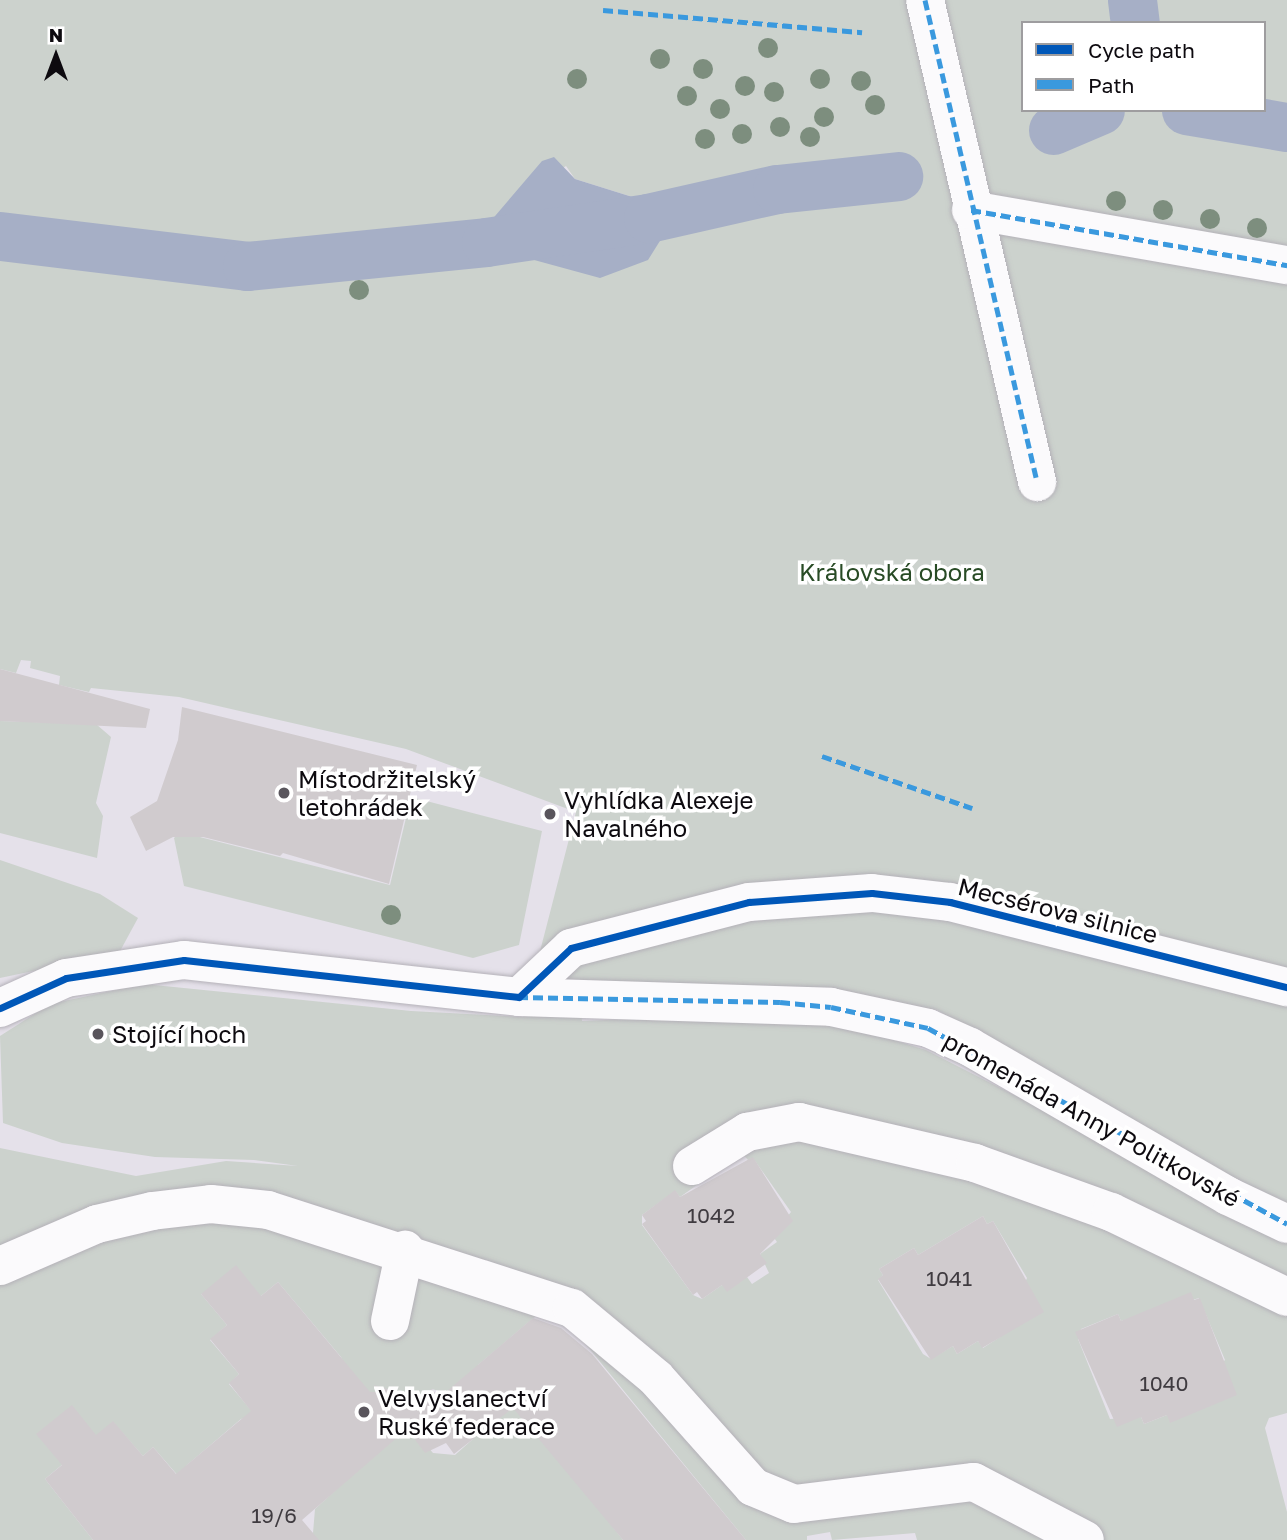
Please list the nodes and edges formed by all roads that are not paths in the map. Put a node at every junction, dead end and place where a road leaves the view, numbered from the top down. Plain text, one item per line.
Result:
1 (925, 0) edge
2 (971, 210) junction
3 (1287, 265) edge
4 (1037, 482) dead end
5 (1287, 987) edge
6 (519, 997) junction
7 (0, 1008) edge
8 (692, 1166) dead end
9 (1287, 1224) edge
10 (405, 1250) junction
11 (0, 1266) edge
12 (1287, 1297) edge
13 (390, 1321) dead end
14 (1085, 1540) edge

1 - 2 street
2 - 3 street
2 - 4 street
5 - 6 street, Mecsérova silnice
6 - 7 street, promenáda Anny Politkovské
6 - 9 street, promenáda Anny Politkovské
8 - 12 street
10 - 11 street
10 - 13 street
10 - 14 street

